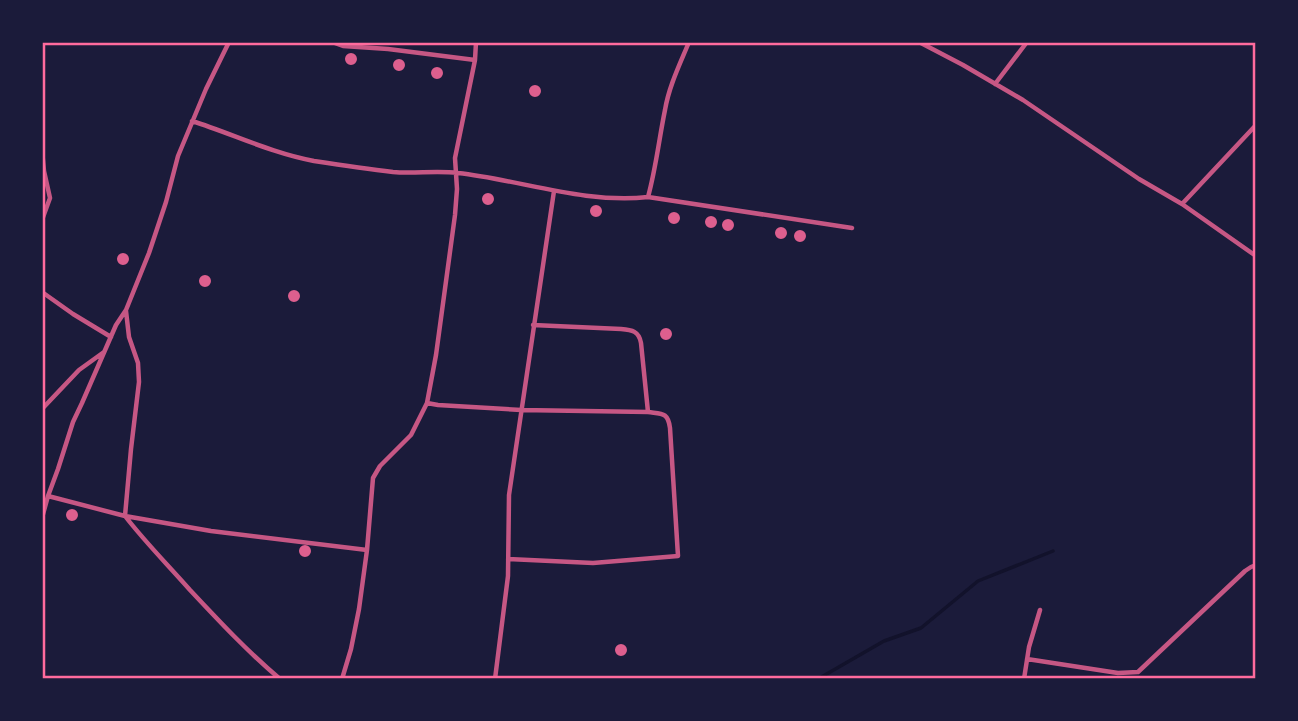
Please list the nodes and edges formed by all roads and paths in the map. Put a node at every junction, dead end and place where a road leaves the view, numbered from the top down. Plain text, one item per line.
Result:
1 (229, 42) edge
2 (332, 42) edge
3 (475, 42) edge
4 (689, 42) edge
5 (919, 42) edge
6 (1027, 42) edge
7 (475, 60) junction
8 (42, 77) edge
9 (995, 84) junction
10 (192, 121) junction
11 (1256, 125) edge
12 (42, 138) edge
13 (42, 150) edge
14 (456, 172) junction
15 (554, 191) junction
16 (648, 197) junction
17 (1182, 204) junction
18 (42, 220) edge
19 (852, 228) dead end
20 (1256, 256) edge
21 (42, 292) edge
22 (126, 310) junction
23 (533, 325) junction
24 (111, 337) junction
25 (104, 352) junction
26 (427, 403) junction
27 (42, 409) edge
28 (521, 410) junction
29 (648, 412) junction
30 (48, 496) junction
31 (125, 516) junction
32 (42, 518) edge
33 (367, 550) junction
34 (508, 559) junction
35 (1256, 565) edge
36 (1040, 610) dead end
37 (1027, 659) junction
38 (280, 679) edge
39 (342, 679) edge
40 (495, 679) edge
41 (1024, 679) edge

1 - 10 street
2 - 7 street
3 - 7 street
4 - 16 street
5 - 9 street
6 - 9 street
7 - 14 street
8 - 12 street
9 - 17 street
10 - 14 street
10 - 22 street
11 - 17 street
13 - 18 street
14 - 15 street
14 - 26 street
15 - 16 street
15 - 23 street
16 - 19 street
17 - 20 street
21 - 24 street
22 - 24 street
22 - 31 street
23 - 28 street
23 - 29 street
24 - 25 street
25 - 27 street
25 - 30 street
26 - 28 street
26 - 33 street
28 - 29 street
28 - 34 street
29 - 34 street
30 - 31 street
30 - 32 street
31 - 33 street
31 - 38 street
33 - 39 street
34 - 40 street
35 - 37 street
36 - 37 street
37 - 41 street

